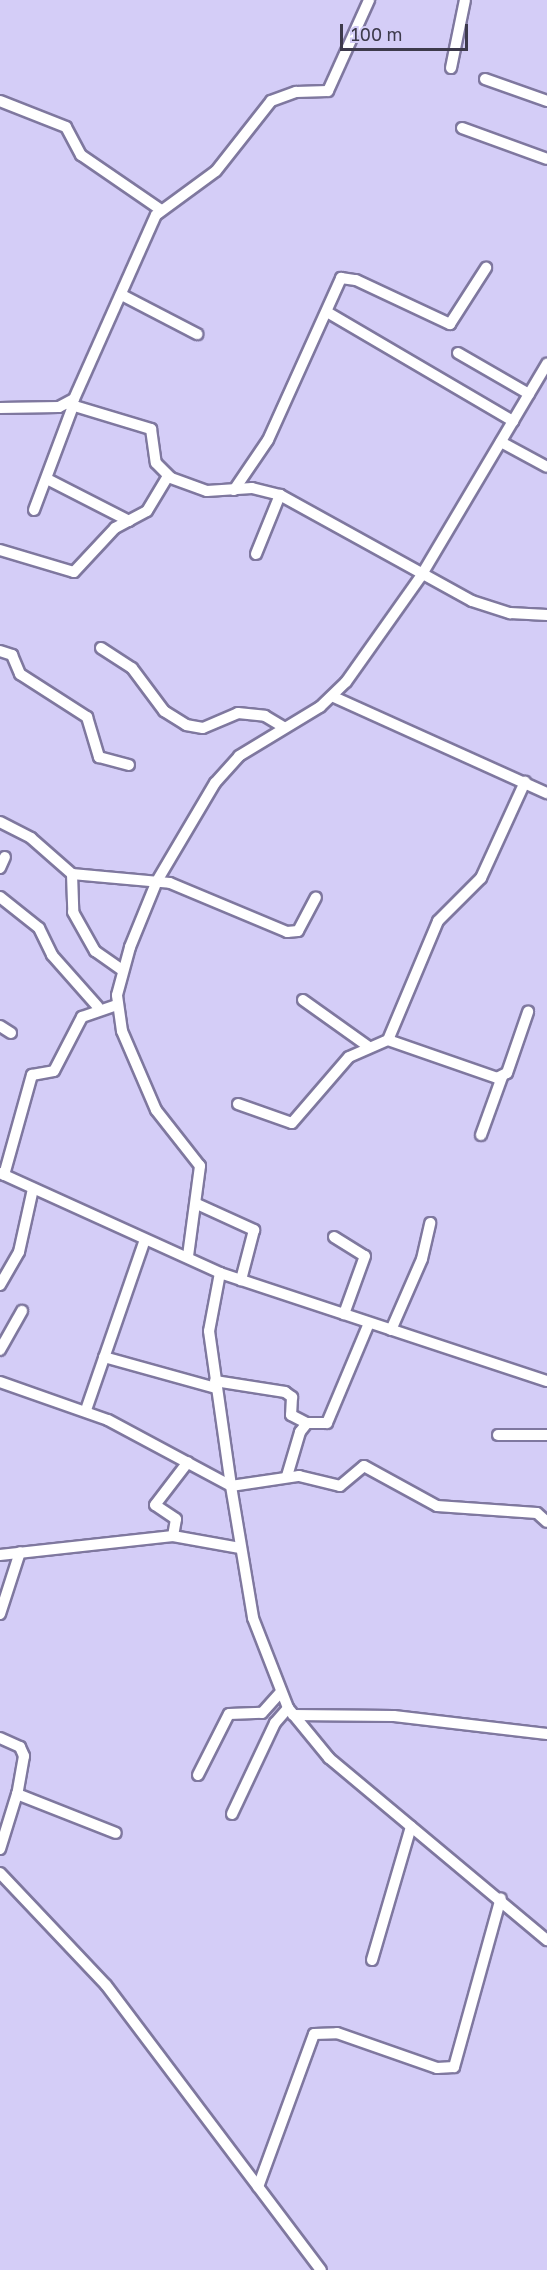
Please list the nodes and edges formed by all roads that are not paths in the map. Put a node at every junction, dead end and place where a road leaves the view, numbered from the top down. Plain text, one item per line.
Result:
1 (369, 0) edge
2 (465, 0) edge
3 (451, 68) dead end
4 (485, 79) dead end
5 (0, 101) edge
6 (547, 101) edge
7 (462, 128) dead end
8 (547, 159) edge
9 (161, 210) junction
10 (486, 268) dead end
11 (122, 295) junction
12 (327, 312) junction
13 (197, 334) dead end
14 (458, 353) dead end
15 (547, 364) edge
16 (529, 394) junction
17 (71, 405) junction
18 (0, 408) edge
19 (513, 421) junction
20 (501, 442) junction
21 (547, 467) edge
22 (168, 476) junction
23 (49, 480) junction
24 (234, 490) junction
25 (280, 495) junction
26 (34, 510) dead end
27 (129, 521) junction
28 (1, 553) edge
29 (256, 554) dead end
30 (421, 576) junction
31 (547, 615) edge
32 (101, 648) dead end
33 (0, 651) edge
34 (333, 697) junction
35 (283, 727) junction
36 (129, 765) dead end
37 (525, 782) junction
38 (547, 793) edge
39 (0, 822) edge
40 (72, 874) junction
41 (157, 881) junction
42 (0, 897) edge
43 (316, 897) dead end
44 (122, 969) junction
45 (303, 1000) dead end
46 (116, 1005) junction
47 (98, 1007) junction
48 (528, 1012) dead end
49 (0, 1026) edge
50 (11, 1033) dead end
51 (388, 1040) junction
52 (369, 1047) junction
53 (502, 1077) junction
54 (238, 1104) dead end
55 (481, 1135) dead end
56 (2, 1174) edge
57 (33, 1189) junction
58 (197, 1204) junction
59 (430, 1223) dead end
60 (334, 1238) dead end
61 (145, 1240) junction
62 (188, 1256) junction
63 (220, 1273) junction
64 (241, 1280) junction
65 (0, 1285) edge
66 (22, 1311) dead end
67 (344, 1314) junction
68 (369, 1323) junction
69 (391, 1330) junction
70 (0, 1350) edge
71 (104, 1357) junction
72 (0, 1382) edge
73 (547, 1382) edge
74 (215, 1384) junction
75 (86, 1410) junction
76 (307, 1423) junction
77 (498, 1435) dead end
78 (547, 1435) edge
79 (188, 1462) junction
80 (287, 1476) junction
81 (231, 1486) junction
82 (547, 1522) edge
83 (173, 1536) junction
84 (240, 1548) junction
85 (20, 1552) junction
86 (0, 1555) edge
87 (0, 1614) edge
88 (281, 1692) junction
89 (290, 1712) junction
90 (547, 1734) edge
91 (0, 1738) edge
92 (198, 1774) dead end
93 (16, 1794) junction
94 (232, 1814) dead end
95 (411, 1827) junction
96 (116, 1833) dead end
97 (0, 1849) edge
98 (0, 1873) edge
99 (501, 1898) junction
100 (547, 1940) edge
101 (372, 1960) dead end
102 (258, 2187) junction
103 (321, 2270) edge

1 - 9 street
2 - 3 street
4 - 6 street
5 - 9 street
7 - 8 street
9 - 11 street
10 - 12 street
11 - 13 street
11 - 17 street
12 - 19 street
12 - 24 street
14 - 16 street
15 - 16 street
16 - 19 street
17 - 18 street
17 - 22 street
17 - 23 street
19 - 20 street
20 - 21 street
20 - 30 street
22 - 24 street
22 - 27 street
23 - 26 street
23 - 27 street
24 - 25 street
25 - 29 street
25 - 30 street
27 - 28 street
30 - 31 street
30 - 34 street
32 - 35 street
33 - 36 street
34 - 35 street
34 - 37 street
35 - 41 street
37 - 38 street
37 - 51 street
39 - 40 street
40 - 41 street
40 - 44 street
41 - 43 street
41 - 44 street
42 - 47 street
44 - 46 street
45 - 52 street
46 - 47 street
46 - 58 street
47 - 56 street
48 - 53 street
49 - 50 street
51 - 52 street
51 - 53 street
52 - 54 street
53 - 55 street
56 - 57 street
57 - 61 street
57 - 65 street
58 - 62 street
58 - 64 street
59 - 69 street
60 - 67 street
61 - 62 street
61 - 71 street
62 - 63 street
63 - 64 street
63 - 74 street
64 - 67 street
66 - 70 street
67 - 68 street
68 - 69 street
68 - 76 street
69 - 73 street
71 - 74 street
71 - 75 street
72 - 75 street
74 - 76 street
74 - 81 street
75 - 79 street
76 - 80 street
77 - 78 street
79 - 81 street
79 - 83 street
80 - 81 street
80 - 82 street
81 - 84 street
83 - 84 street
83 - 85 street
84 - 88 street
85 - 86 street
85 - 87 street
88 - 89 street
88 - 92 street
89 - 90 street
89 - 94 street
89 - 95 street
91 - 93 street
93 - 96 street
93 - 97 street
95 - 99 street
95 - 101 street
98 - 102 street
99 - 100 street
99 - 102 street
102 - 103 street

